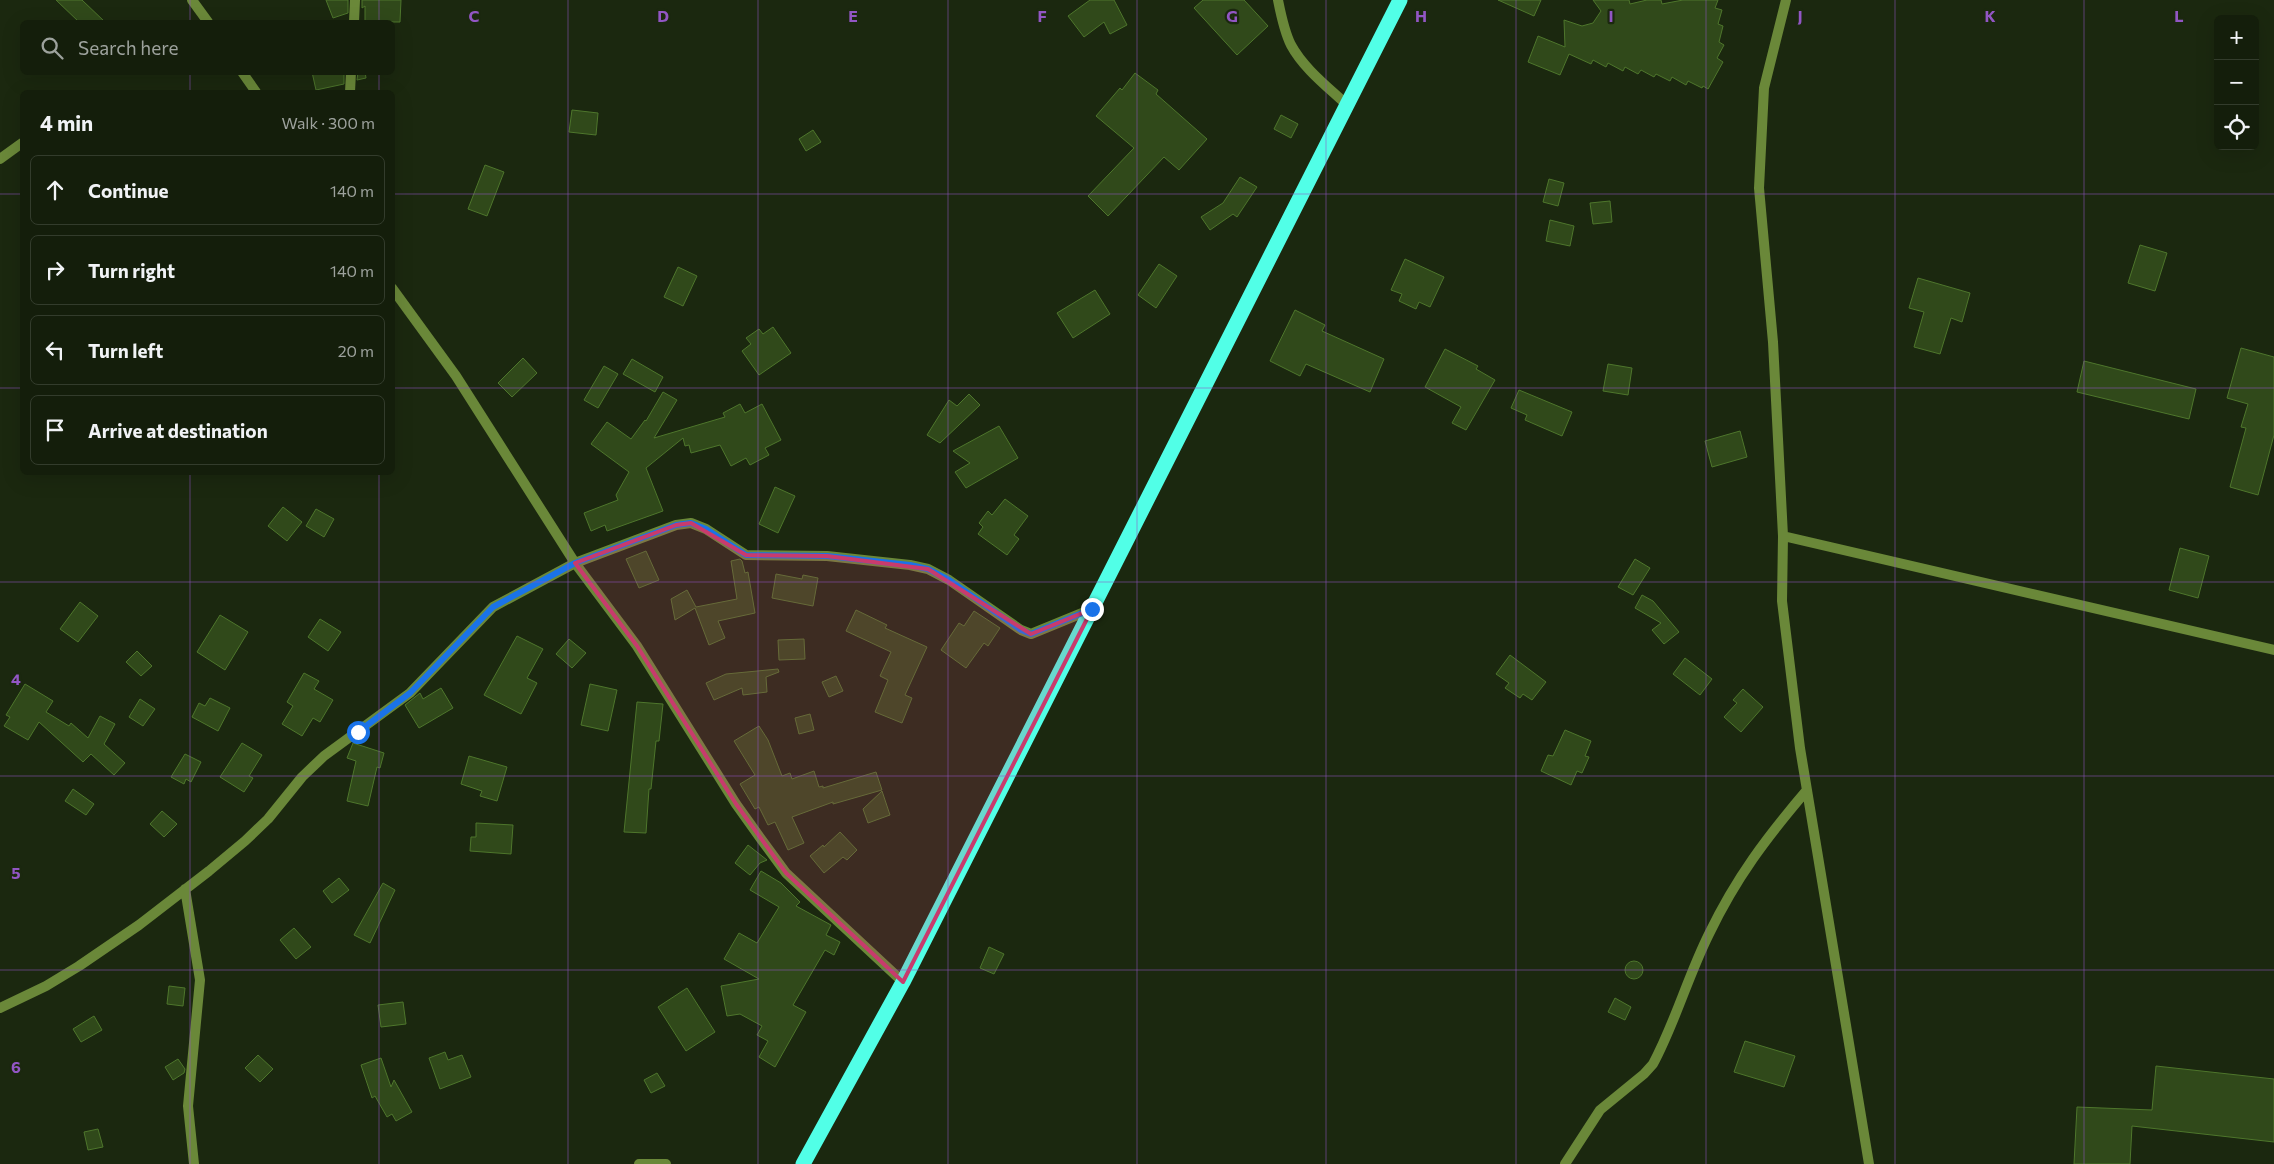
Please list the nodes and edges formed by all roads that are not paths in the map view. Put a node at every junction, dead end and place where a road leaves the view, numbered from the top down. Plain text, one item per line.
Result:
1 (192, 0) edge
2 (355, 0) edge
3 (1278, 0) edge
4 (1400, 0) edge
5 (1786, 0) edge
6 (207, 20) edge
7 (354, 20) edge
8 (244, 75) edge
9 (351, 75) edge
10 (255, 90) edge
11 (350, 90) edge
12 (1348, 104) junction
13 (20, 144) edge
14 (0, 159) edge
15 (395, 292) edge
16 (1783, 536) junction
17 (575, 563) junction
18 (1092, 609) junction
19 (2274, 650) edge
20 (1807, 790) junction
21 (185, 889) junction
22 (903, 982) junction
23 (0, 1008) edge
24 (194, 1164) edge
25 (639, 1164) edge
26 (666, 1164) edge
27 (803, 1164) edge
28 (1565, 1164) edge
29 (1869, 1164) edge

1 - 6 street
2 - 7 street
3 - 12 street
4 - 12 highway
5 - 16 street
8 - 10 street
9 - 11 street
12 - 18 highway
13 - 14 street
15 - 17 street
16 - 19 street
16 - 20 street
17 - 18 street
17 - 21 street
17 - 22 street
18 - 22 highway
20 - 28 street
20 - 29 street
21 - 23 street
21 - 24 street
22 - 27 highway
25 - 26 street

